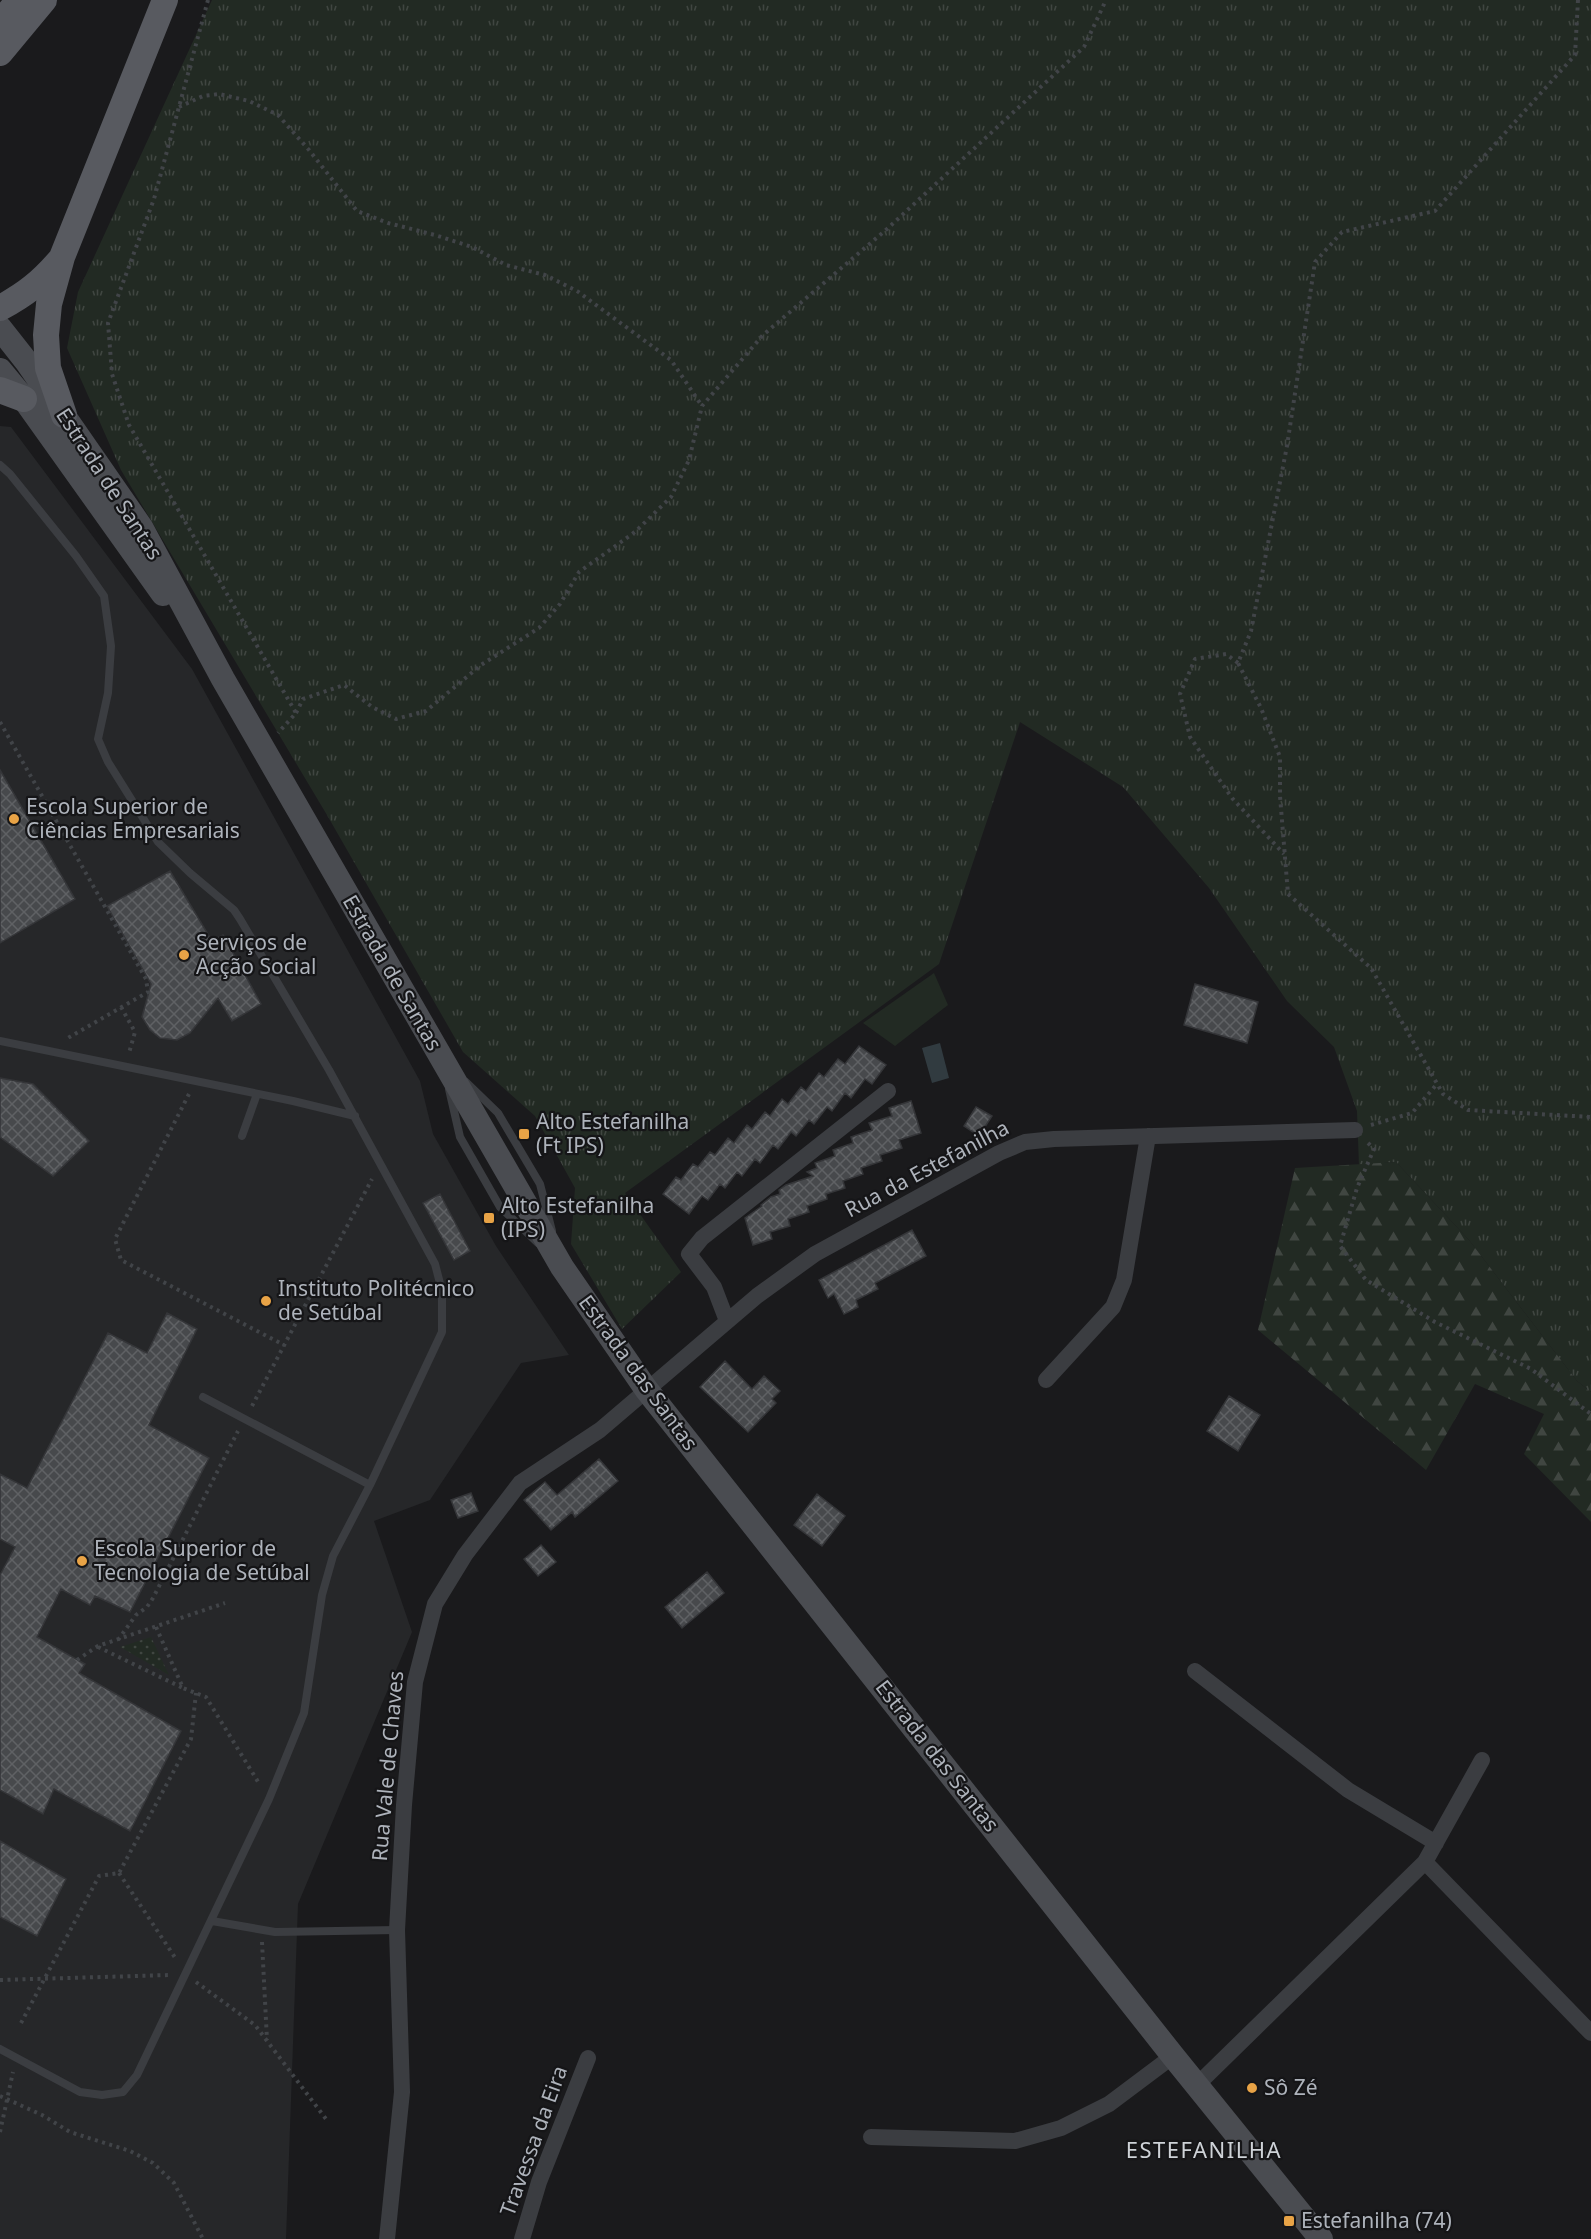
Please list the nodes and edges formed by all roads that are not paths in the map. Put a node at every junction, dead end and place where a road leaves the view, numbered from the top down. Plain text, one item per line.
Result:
1 (19, 0) edge
2 (44, 0) edge
3 (165, 0) edge
4 (0, 23) edge
5 (0, 53) edge
6 (62, 257) junction
7 (0, 308) edge
8 (0, 328) edge
9 (0, 370) edge
10 (0, 390) edge
11 (24, 399) junction
12 (64, 414) junction
13 (0, 465) edge
14 (223, 679) junction
15 (0, 1041) edge
16 (888, 1091) dead end
17 (257, 1094) junction
18 (355, 1116) junction
19 (1355, 1130) road end
20 (242, 1136) dead end
21 (1148, 1136) junction
22 (562, 1267) joint
23 (727, 1321) junction
24 (1046, 1380) dead end
25 (646, 1389) junction
26 (203, 1397) dead end
27 (370, 1485) junction
28 (1196, 1671) dead end
29 (1482, 1760) dead end
30 (1436, 1843) junction
31 (1425, 1862) junction
32 (212, 1921) junction
33 (397, 1930) junction
34 (1591, 2033) edge
35 (0, 2049) edge
36 (1173, 2056) junction
37 (588, 2058) dead end
38 (1197, 2085) junction
39 (871, 2137) dead end
40 (387, 2239) edge
41 (522, 2239) edge
42 (1321, 2239) edge

1 - 4 main road
2 - 5 main road
3 - 6 main road
6 - 7 main road
6 - 12 main road
8 - 12 main road, Estrada de Santas
9 - 11 main road, Estrada de Santas
10 - 11 main road
11 - 14 main road, Estrada de Santas
12 - 14 main road, Estrada de Santas
13 - 18 lane
14 - 22 main road, Estrada de Santas
15 - 17 lane
16 - 23 street
17 - 18 lane
17 - 20 lane
18 - 27 lane
19 - 21 street, Rua da Estefanilha
21 - 23 street, Rua da Estefanilha
21 - 24 street
22 - 25 main road, Estrada das Santas
23 - 25 street, Rua da Estefanilha
25 - 33 street, Rua Vale de Chaves
25 - 36 main road, Estrada das Santas
26 - 27 lane
27 - 32 lane
28 - 30 street
29 - 30 street
30 - 31 street
31 - 34 street
31 - 38 street
32 - 33 lane
32 - 35 lane
33 - 40 street, Rua Vale de Chaves
36 - 38 main road, Estrada das Santas
36 - 39 street
37 - 41 street, Travessa da Eira
38 - 42 main road, Estrada das Santas

